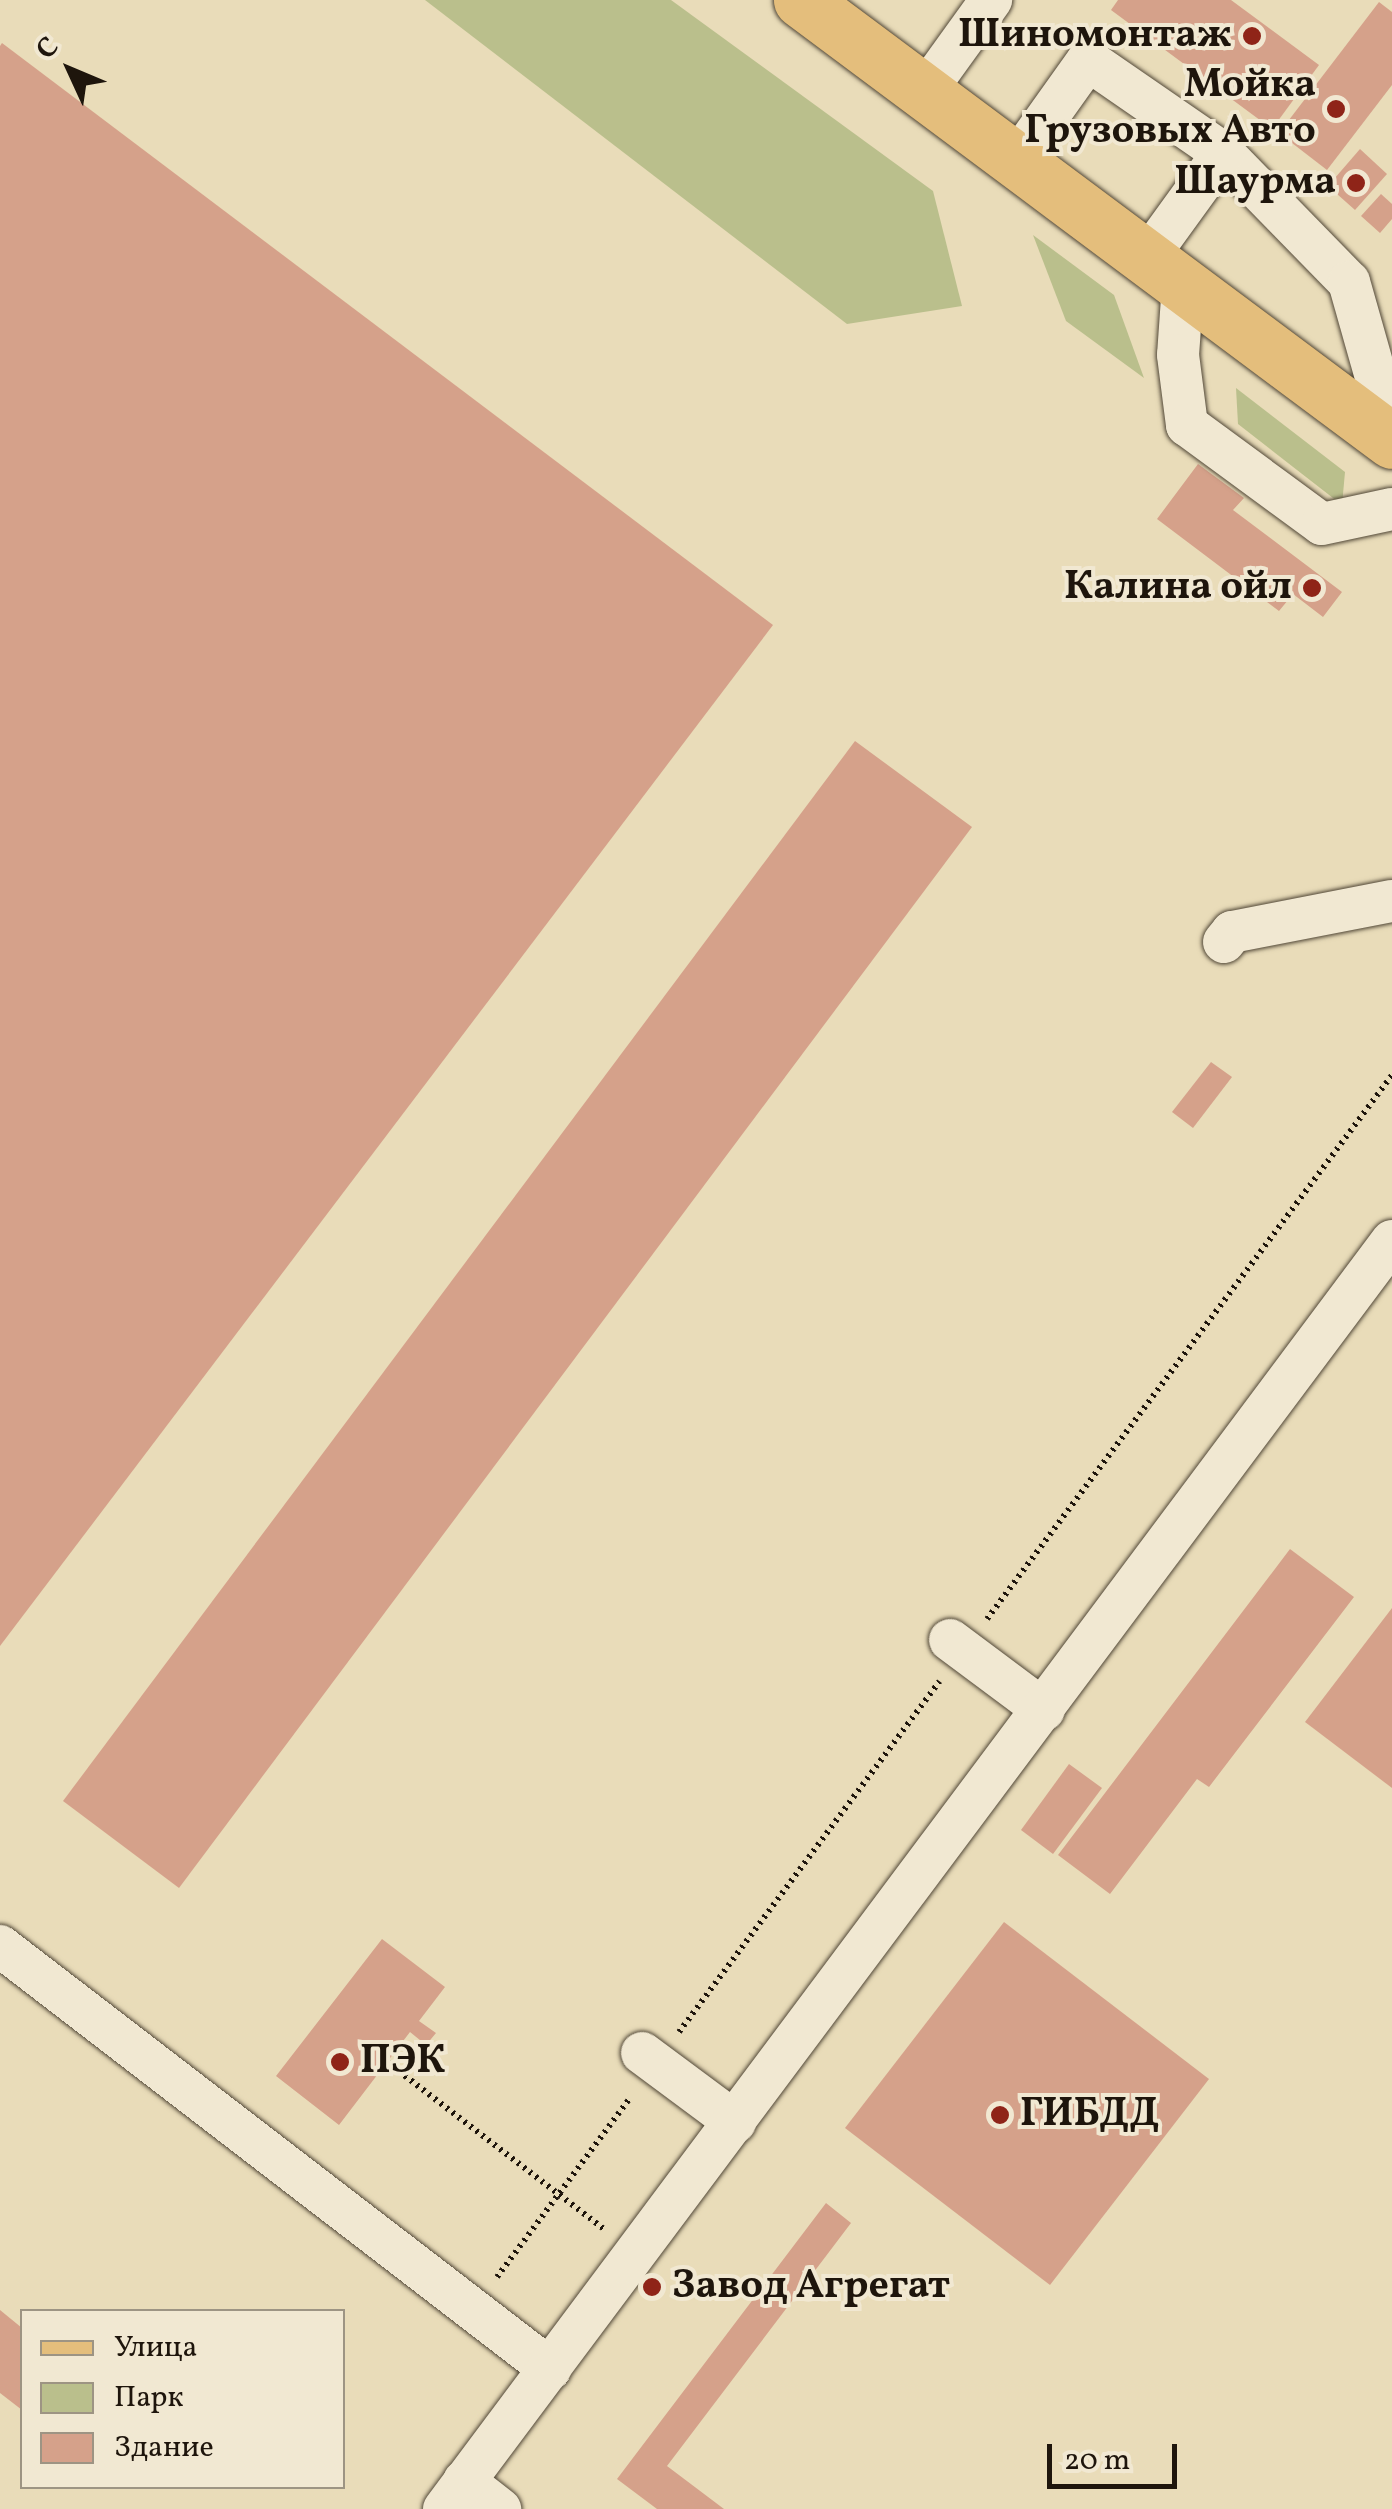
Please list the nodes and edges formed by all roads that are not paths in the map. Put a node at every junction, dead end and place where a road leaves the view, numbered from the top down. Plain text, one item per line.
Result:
1 (800, 0) edge
2 (985, 2) edge
3 (924, 93) junction
4 (1223, 153) junction
5 (1016, 160) junction
6 (1165, 271) junction
7 (1392, 438) edge
8 (1392, 509) edge
9 (1392, 900) edge
10 (1224, 942) dead end
11 (1392, 1241) edge
12 (957, 1645) road end
13 (1044, 1710) junction
14 (0, 1946) edge
15 (649, 2058) road end
16 (736, 2122) junction
17 (550, 2369) junction
18 (454, 2495) edge
19 (500, 2509) edge

1 - 3 main road
2 - 3 street
3 - 5 main road
4 - 5 street
4 - 6 street
4 - 7 street
5 - 6 main road
6 - 7 main road
6 - 8 street
9 - 10 street
11 - 13 street
12 - 13 street
13 - 16 street
14 - 17 street
15 - 16 street
16 - 17 street
17 - 18 street
18 - 19 street

